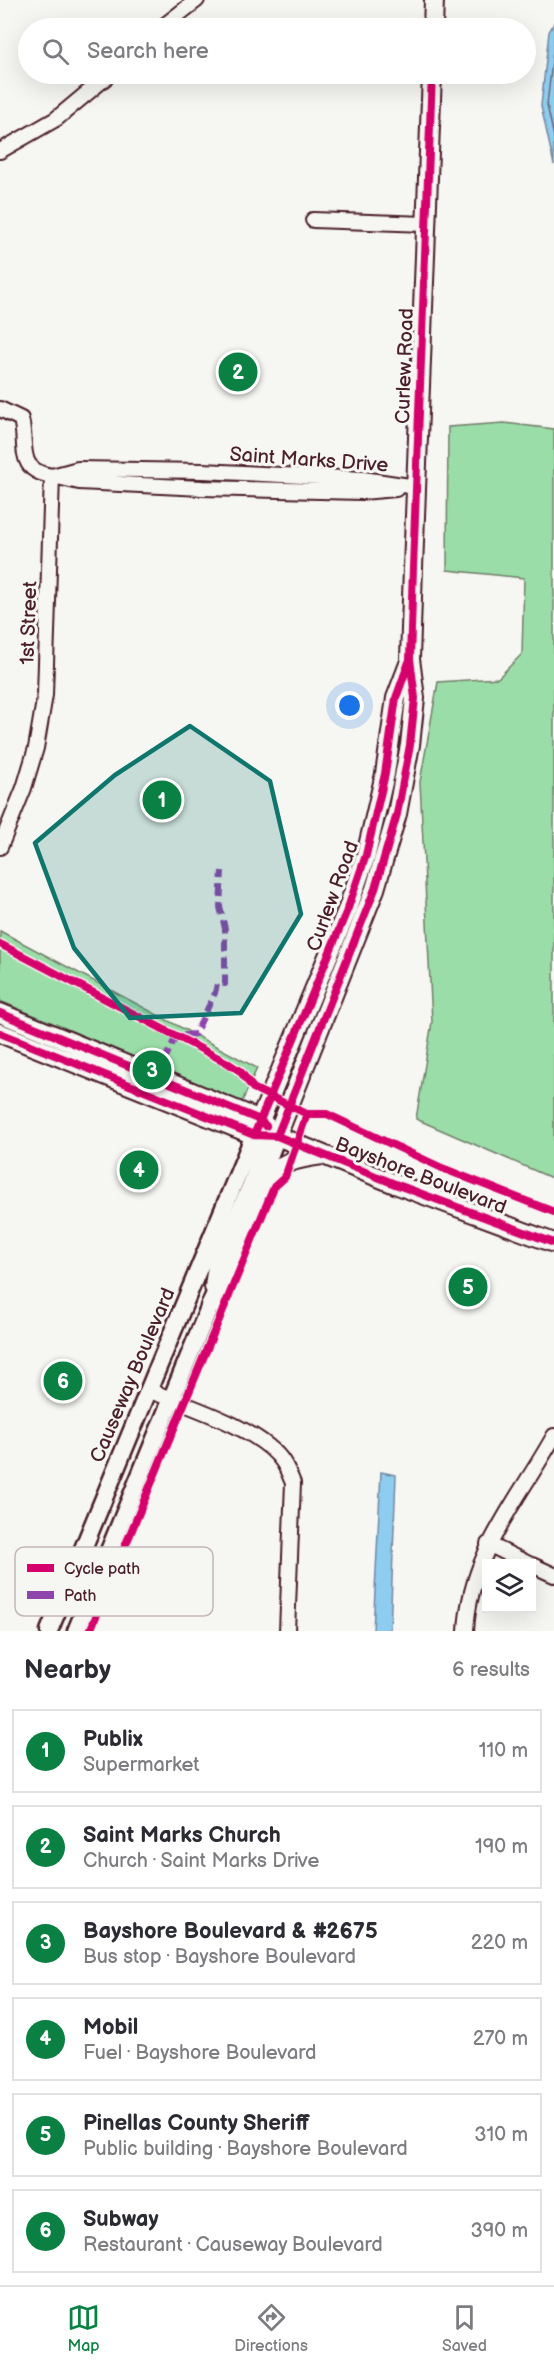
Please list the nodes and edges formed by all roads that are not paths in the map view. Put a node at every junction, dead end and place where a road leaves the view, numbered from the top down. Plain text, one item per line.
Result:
1 (197, 0) edge
2 (435, 0) edge
3 (173, 18) edge
4 (434, 18) edge
5 (98, 84) edge
6 (432, 84) edge
7 (0, 151) edge
8 (313, 220) dead end
9 (426, 224) junction
10 (0, 409) edge
11 (52, 476) junction
12 (416, 487) junction
13 (410, 659) junction
14 (0, 847) edge
15 (0, 1014) edge
16 (0, 1033) edge
17 (263, 1132) junction
18 (322, 1155) junction
19 (554, 1244) edge
20 (210, 1306) junction
21 (148, 1390) junction
22 (171, 1400) junction
23 (554, 1436) edge
24 (488, 1544) junction
25 (84, 1547) edge
26 (110, 1547) edge
27 (520, 1559) edge
28 (536, 1567) edge
29 (554, 1575) edge
30 (55, 1616) edge
31 (82, 1616) edge
32 (76, 1630) edge
33 (49, 1631) edge
34 (287, 1631) edge
35 (466, 1631) edge

1 - 3 street
2 - 4 main road
5 - 7 street
6 - 9 main road, Curlew Road
8 - 9 street
9 - 12 main road, Curlew Road
10 - 11 street
11 - 12 street, Saint Marks Drive
11 - 14 street, 1st Street
12 - 13 main road, Curlew Road
13 - 17 main road, Curlew Road
13 - 17 main road, Curlew Road
15 - 17 main road, Bayshore Boulevard
16 - 17 main road, Bayshore Boulevard
17 - 18 main road, Bayshore Boulevard
17 - 20 main road
17 - 21 street, Causeway Boulevard
18 - 19 main road, Bayshore Boulevard
18 - 20 main road
20 - 22 street
21 - 22 street
21 - 25 street, Causeway Boulevard
22 - 26 street
22 - 34 street
23 - 24 street
24 - 27 street
24 - 35 street
28 - 29 street
30 - 33 street, Causeway Boulevard
31 - 32 street

